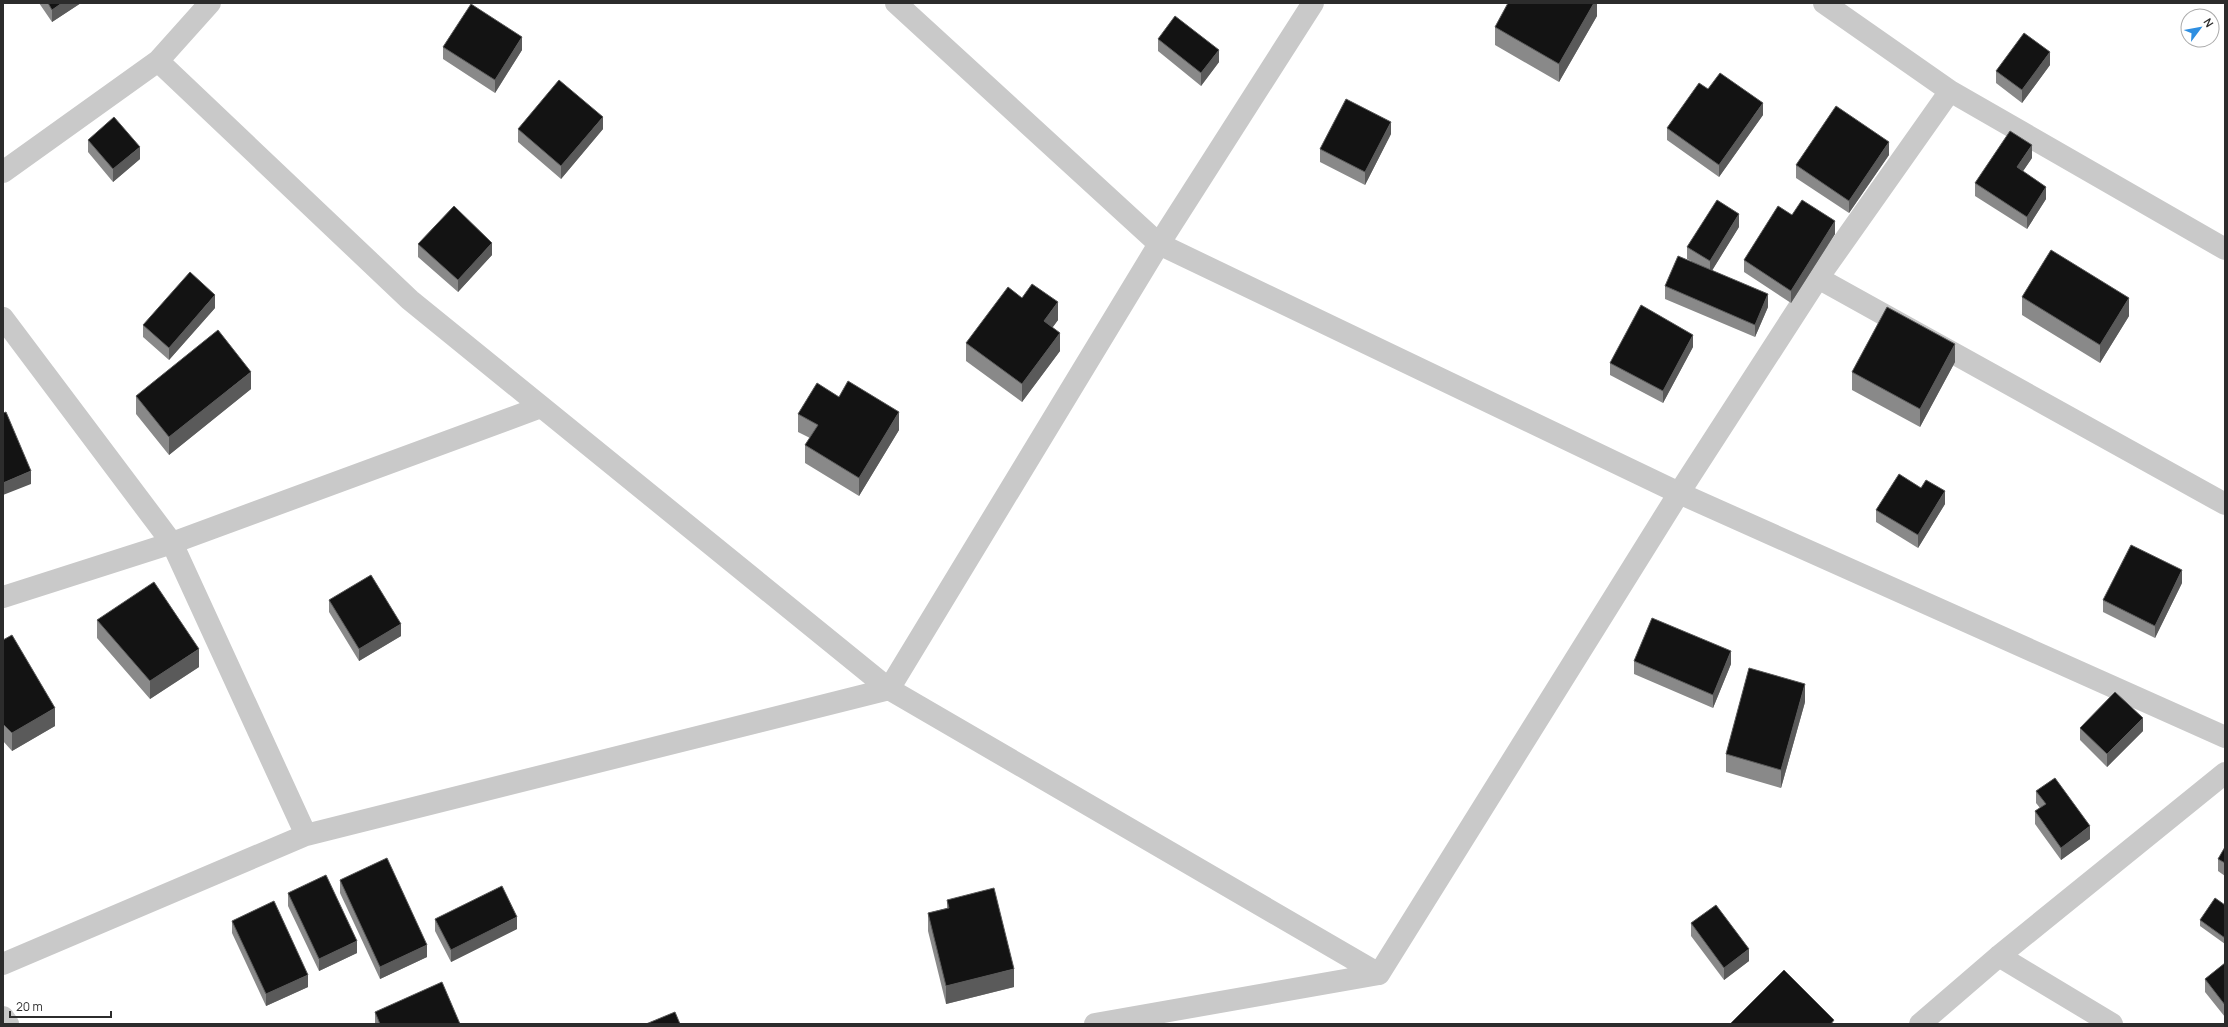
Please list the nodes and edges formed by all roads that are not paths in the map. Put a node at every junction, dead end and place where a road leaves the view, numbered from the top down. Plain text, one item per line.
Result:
1 (210, 3) edge
2 (896, 3) edge
3 (1313, 3) edge
4 (1824, 3) edge
5 (158, 61) junction
6 (1950, 91) junction
7 (3, 172) edge
8 (1159, 244) junction
9 (2225, 249) edge
10 (1818, 278) junction
11 (3, 318) edge
12 (541, 407) junction
13 (1679, 493) junction
14 (2225, 504) edge
15 (172, 543) junction
16 (3, 597) edge
17 (889, 689) junction
18 (2225, 737) edge
19 (2225, 773) edge
20 (306, 835) junction
21 (1999, 956) junction
22 (3, 964) edge
23 (1379, 974) junction
24 (3, 1017) edge
25 (8, 1024) edge
26 (1095, 1024) edge
27 (1920, 1024) edge
28 (2112, 1024) edge

1 - 5 street
2 - 8 street
3 - 8 street
4 - 6 street
5 - 7 street
5 - 12 street
6 - 9 street
6 - 10 street
8 - 13 street
8 - 17 street
10 - 13 street
10 - 14 street
11 - 15 street
12 - 15 street
12 - 17 street
13 - 18 street
13 - 23 street
15 - 16 street
15 - 20 street
17 - 20 street
17 - 23 street
19 - 21 street
20 - 22 street
21 - 27 street
21 - 28 street
23 - 26 street
24 - 25 street

